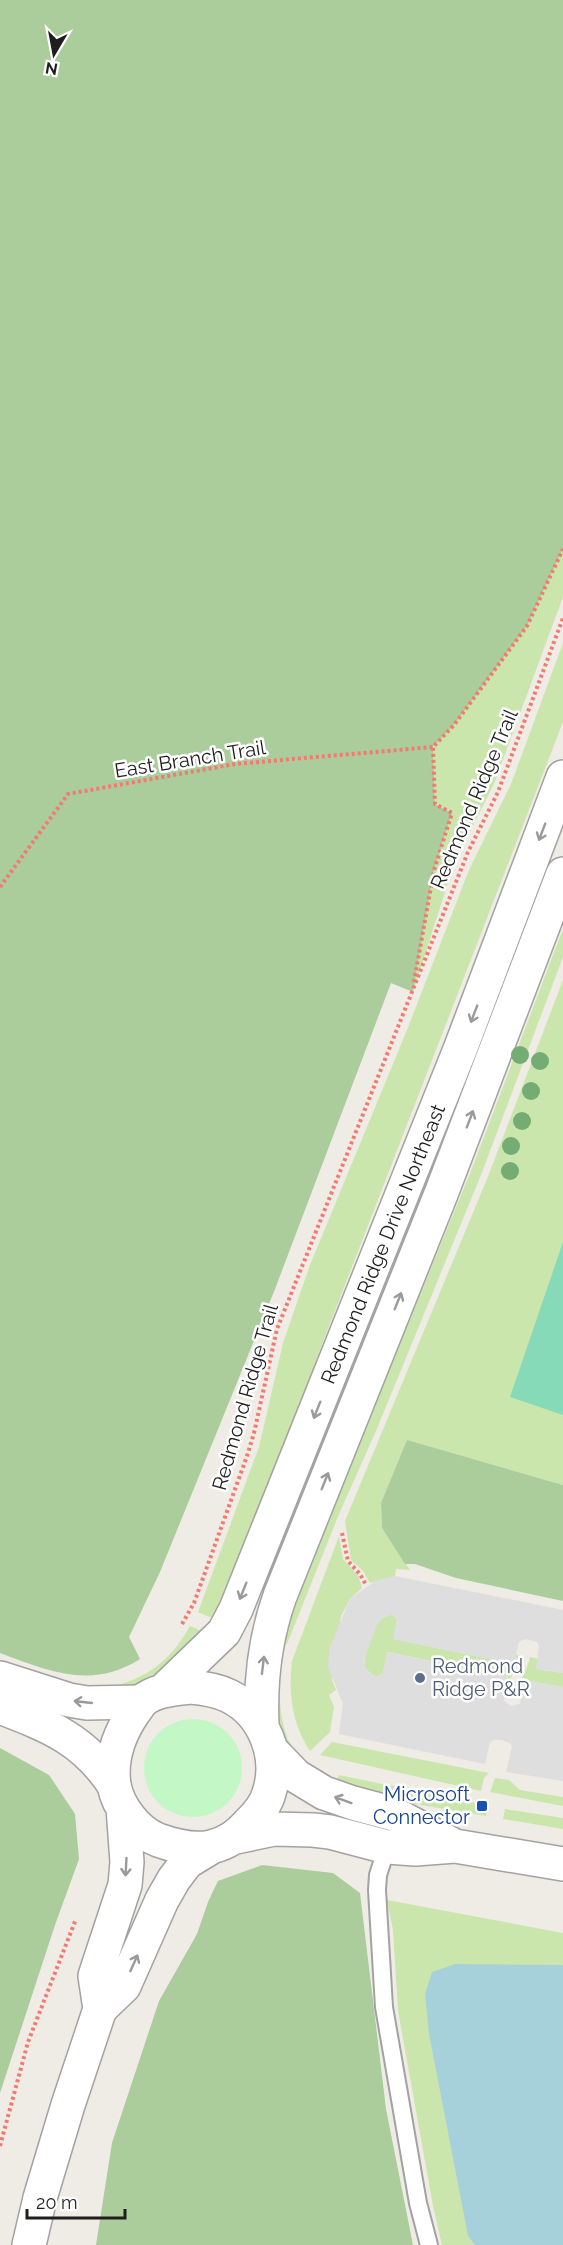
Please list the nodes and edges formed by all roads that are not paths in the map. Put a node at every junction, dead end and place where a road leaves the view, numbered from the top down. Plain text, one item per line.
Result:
1 (563, 777) edge
2 (563, 874) edge
3 (0, 1678) edge
4 (153, 1695) junction
5 (0, 1707) edge
6 (266, 1737) junction
7 (118, 1797) junction
8 (223, 1843) junction
9 (455, 1846) junction
10 (387, 1847) junction
11 (563, 1864) edge
12 (100, 2009) junction
13 (29, 2245) edge
14 (429, 2245) edge

1 -> 4 street, Redmond Ridge Drive Northeast
6 -> 2 street, Redmond Ridge Drive Northeast
4 -> 3 street
4 - 6 street
4 - 7 street, Redmond Ridge Drive Northeast
5 - 7 street
6 - 8 street, Redmond Ridge Drive Northeast
9 -> 6 street
7 - 8 street
7 -> 12 street, Redmond Ridge Drive Northeast
8 - 10 street
12 -> 8 street, Redmond Ridge Drive Northeast
9 - 10 street
9 - 11 street
10 - 14 lane
12 - 13 street, Redmond Ridge Drive Northeast

